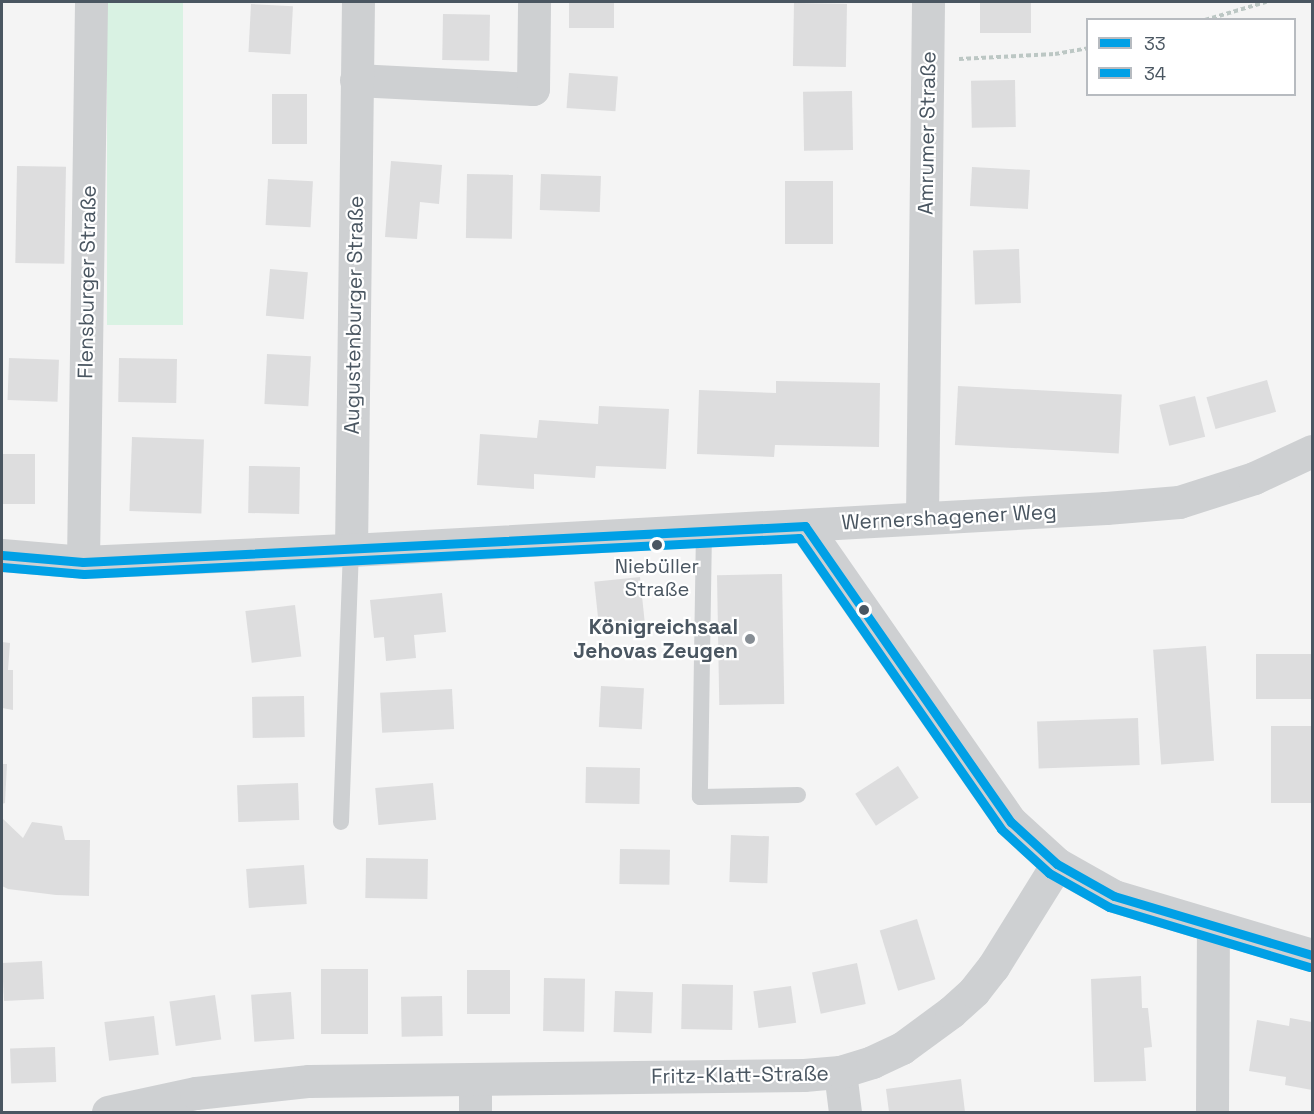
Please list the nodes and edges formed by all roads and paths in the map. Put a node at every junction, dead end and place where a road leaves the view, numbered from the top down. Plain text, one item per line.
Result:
1 (91, 2) edge
2 (358, 2) edge
3 (534, 2) edge
4 (928, 2) edge
5 (1266, 2) edge
6 (1212, 18) edge
7 (1086, 48) edge
8 (928, 61) junction
9 (356, 80) junction
10 (1312, 451) edge
11 (922, 517) junction
12 (805, 526) junction
13 (704, 530) junction
14 (351, 550) junction
15 (2, 555) edge
16 (83, 562) junction
17 (798, 795) dead end
18 (341, 822) dead end
19 (1057, 864) junction
20 (1213, 926) junction
21 (1312, 955) edge
22 (840, 1072) junction
23 (475, 1079) junction
24 (1220, 1110) edge
25 (108, 1113) edge
26 (475, 1113) edge
27 (844, 1113) edge

1 - 16 street, Flensburger Straße
2 - 9 street, Augustenburger Straße
3 - 9 street
4 - 8 street, Amrumer Straße
5 - 6 path
7 - 8 path
8 - 11 street, Amrumer Straße
9 - 14 street, Augustenburger Straße
10 - 11 street, Wernershagener Weg
11 - 12 street, Wernershagener Weg
12 - 13 street, Wernershagener Weg
12 - 19 street
13 - 14 street, Wernershagener Weg
13 - 17 lane
14 - 16 street, Wernershagener Weg
14 - 18 lane
15 - 16 street, Wernershagener Weg
19 - 20 street
19 - 22 street, Fritz-Klatt-Straße
20 - 21 street
20 - 24 street
22 - 23 street, Fritz-Klatt-Straße
22 - 27 street
23 - 25 street, Fritz-Klatt-Straße
23 - 26 street

